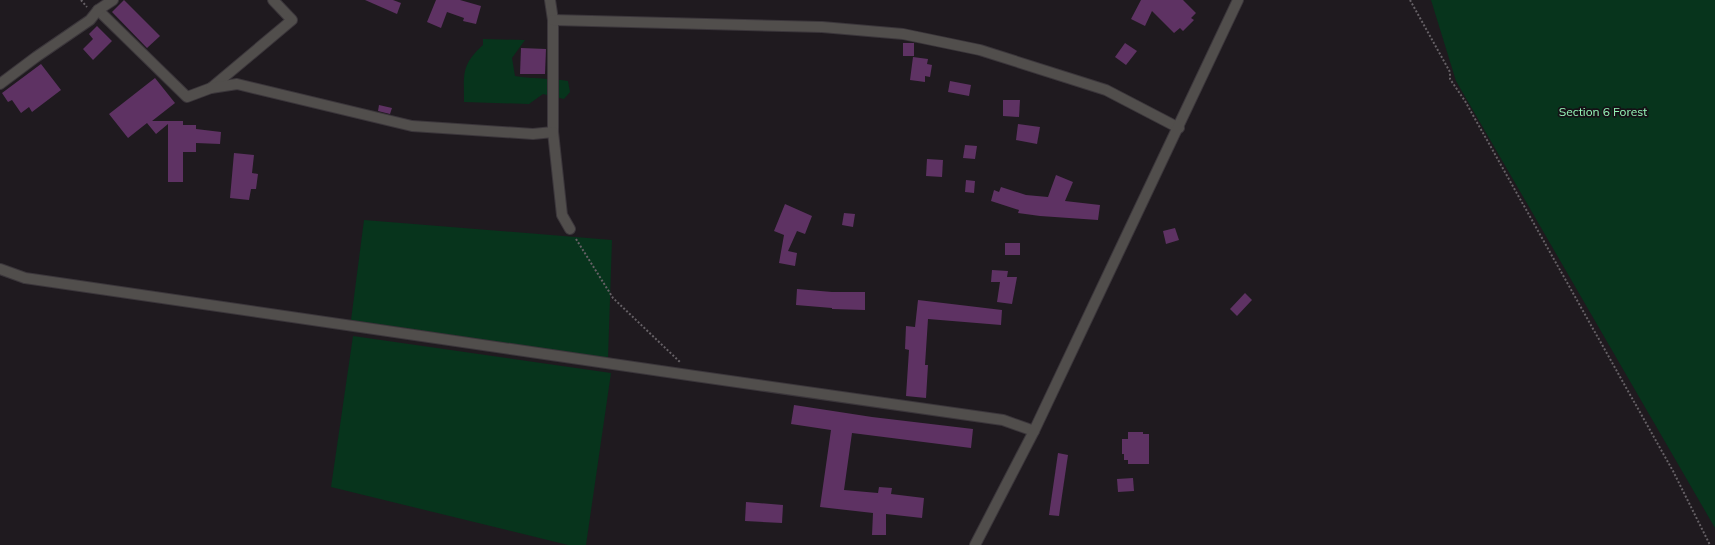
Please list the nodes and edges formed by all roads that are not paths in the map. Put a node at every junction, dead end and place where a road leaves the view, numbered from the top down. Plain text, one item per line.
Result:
1 (112, 0) edge
2 (273, 0) edge
3 (550, 0) edge
4 (1238, 0) edge
5 (98, 10) junction
6 (553, 20) junction
7 (0, 84) edge
8 (211, 88) junction
9 (1179, 128) junction
10 (553, 132) junction
11 (570, 229) road end
12 (0, 269) edge
13 (1034, 431) junction
14 (975, 545) edge

1 - 5 street
2 - 8 street
3 - 6 street
4 - 9 street
5 - 7 street
5 - 8 street
6 - 9 street
6 - 10 street
8 - 10 street
9 - 13 street
10 - 11 street
12 - 13 street
13 - 14 street

